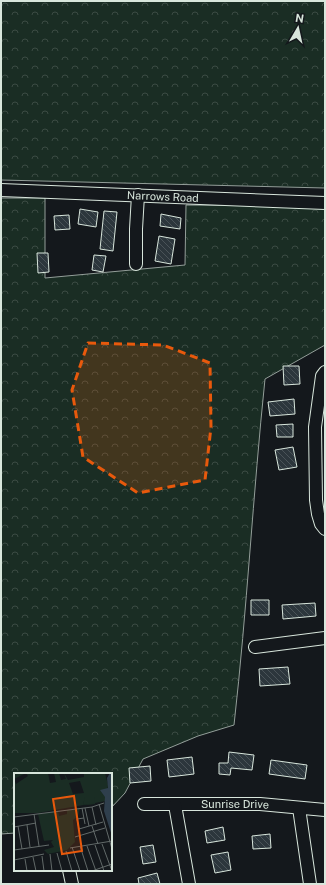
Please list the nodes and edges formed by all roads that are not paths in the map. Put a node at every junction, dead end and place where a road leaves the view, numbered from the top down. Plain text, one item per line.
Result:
1 (1, 190) edge
2 (138, 195) junction
3 (325, 202) edge
4 (136, 264) dead end
5 (325, 372) edge
6 (324, 526) edge
7 (325, 638) edge
8 (255, 647) dead end
9 (144, 804) dead end
10 (175, 805) junction
11 (299, 808) junction
12 (325, 810) edge
13 (70, 871) edge
14 (72, 884) edge
15 (189, 884) edge
16 (310, 884) edge

1 - 2 street, Narrows Road
2 - 3 street, Narrows Road
2 - 4 street
5 - 6 street
7 - 8 street
9 - 10 street, Sunrise Drive
10 - 11 street, Sunrise Drive
10 - 15 street
11 - 12 street, Sunrise Drive
11 - 16 street
13 - 14 street

